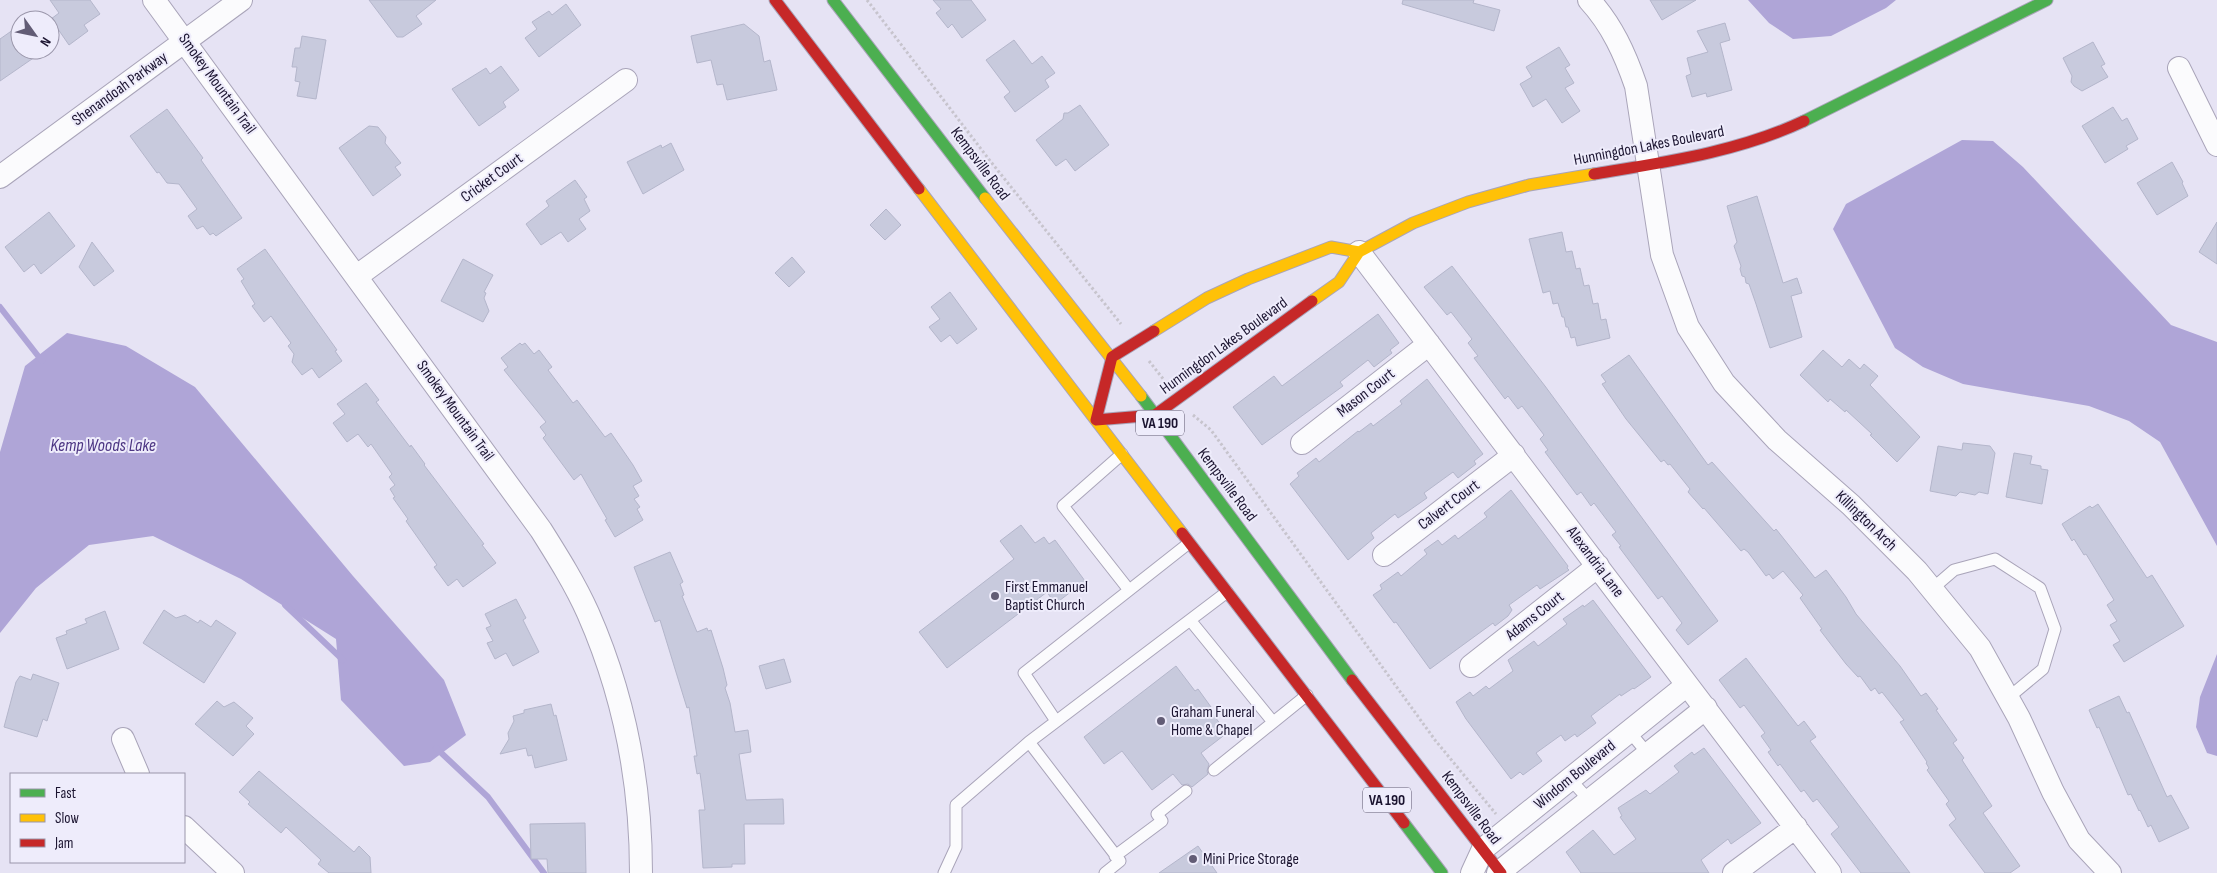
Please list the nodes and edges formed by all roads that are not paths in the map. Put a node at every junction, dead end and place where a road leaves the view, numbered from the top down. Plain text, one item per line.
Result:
1 (154, 0) edge
2 (240, 0) edge
3 (774, 0) edge
4 (833, 0) edge
5 (1589, 0) edge
6 (2047, 0) edge
7 (186, 41) junction
8 (2179, 68) dead end
9 (626, 80) dead end
10 (2217, 146) edge
11 (1648, 166) junction
12 (0, 177) edge
13 (1360, 252) junction
14 (357, 276) junction
15 (1429, 344) junction
16 (1112, 357) junction
17 (1155, 416) junction
18 (1096, 420) junction
19 (1302, 443) dead end
20 (1122, 454) junction
21 (1514, 455) junction
22 (1190, 543) junction
23 (1384, 554) dead end
24 (1598, 566) junction
25 (1932, 589) junction
26 (1129, 590) junction
27 (1227, 592) junction
28 (1190, 620) junction
29 (1471, 666) dead end
30 (1688, 684) junction
31 (1307, 695) junction
32 (2008, 698) junction
33 (1706, 708) junction
34 (1056, 721) junction
35 (1273, 722) junction
36 (1629, 731) junction
37 (124, 739) dead end
38 (1029, 742) junction
39 (1648, 754) junction
40 (1214, 770) dead end
41 (138, 773) edge
42 (1570, 779) junction
43 (1186, 791) dead end
44 (1590, 800) junction
45 (1796, 827) junction
46 (185, 828) edge
47 (1483, 849) junction
48 (1116, 856) junction
49 (233, 873) edge
50 (640, 873) edge
51 (944, 873) edge
52 (1105, 873) edge
53 (1442, 873) edge
54 (1472, 873) edge
55 (1499, 873) edge
56 (1734, 873) edge
57 (1830, 873) edge
58 (2110, 873) edge

1 - 7 street, Smokey Mountain Trail
2 - 7 street, Shenandoah Parkway
3 - 18 main road, VA 190
4 - 16 main road, Kempsville Road / VA 190
5 - 11 street, Killington Arch
6 - 11 main road, Hunningdon Lakes Boulevard
7 - 12 street, Shenandoah Parkway
7 - 14 street, Smokey Mountain Trail
8 - 10 street
9 - 14 street, Cricket Court
11 - 13 main road, Hunningdon Lakes Boulevard
11 - 25 street, Killington Arch
13 - 15 street, Alexandria Lane
13 - 16 main road
13 - 17 main road, Hunningdon Lakes Boulevard
14 - 50 street, Smokey Mountain Trail
15 - 19 street, Mason Court
15 - 21 street, Alexandria Lane
16 - 17 main road, Kempsville Road / VA 190
16 - 18 main road
17 - 18 main road, Hunningdon Lakes Boulevard
17 - 47 main road, Kempsville Road / VA 190
18 - 20 main road, VA 190
20 - 22 main road, VA 190
20 - 26 lane
21 - 23 street, Calvert Court
21 - 24 street, Alexandria Lane
22 - 26 lane
22 - 27 main road, VA 190
24 - 29 street, Adams Court
24 - 30 street, Alexandria Lane
25 - 32 street, Killington Arch
25 - 32 lane
26 - 34 lane
27 - 28 lane
27 - 31 main road, VA 190
28 - 34 lane
28 - 35 lane
30 - 33 street, Alexandria Lane
30 - 36 street, Windom Boulevard
31 - 35 lane
31 - 53 main road, VA 190
32 - 58 street, Killington Arch
33 - 39 street, Windom Boulevard
33 - 45 street, Alexandria Lane
34 - 38 lane
35 - 40 lane
36 - 39 lane
36 - 42 street, Windom Boulevard
37 - 41 street
38 - 48 lane
38 - 51 lane
39 - 44 street, Windom Boulevard
42 - 44 lane
42 - 47 street, Windom Boulevard
43 - 48 lane
44 - 55 street, Windom Boulevard
45 - 56 street
45 - 57 street, Alexandria Lane
46 - 49 street
47 - 54 street, Windom Boulevard
47 - 55 main road, Kempsville Road / VA 190
48 - 52 lane

